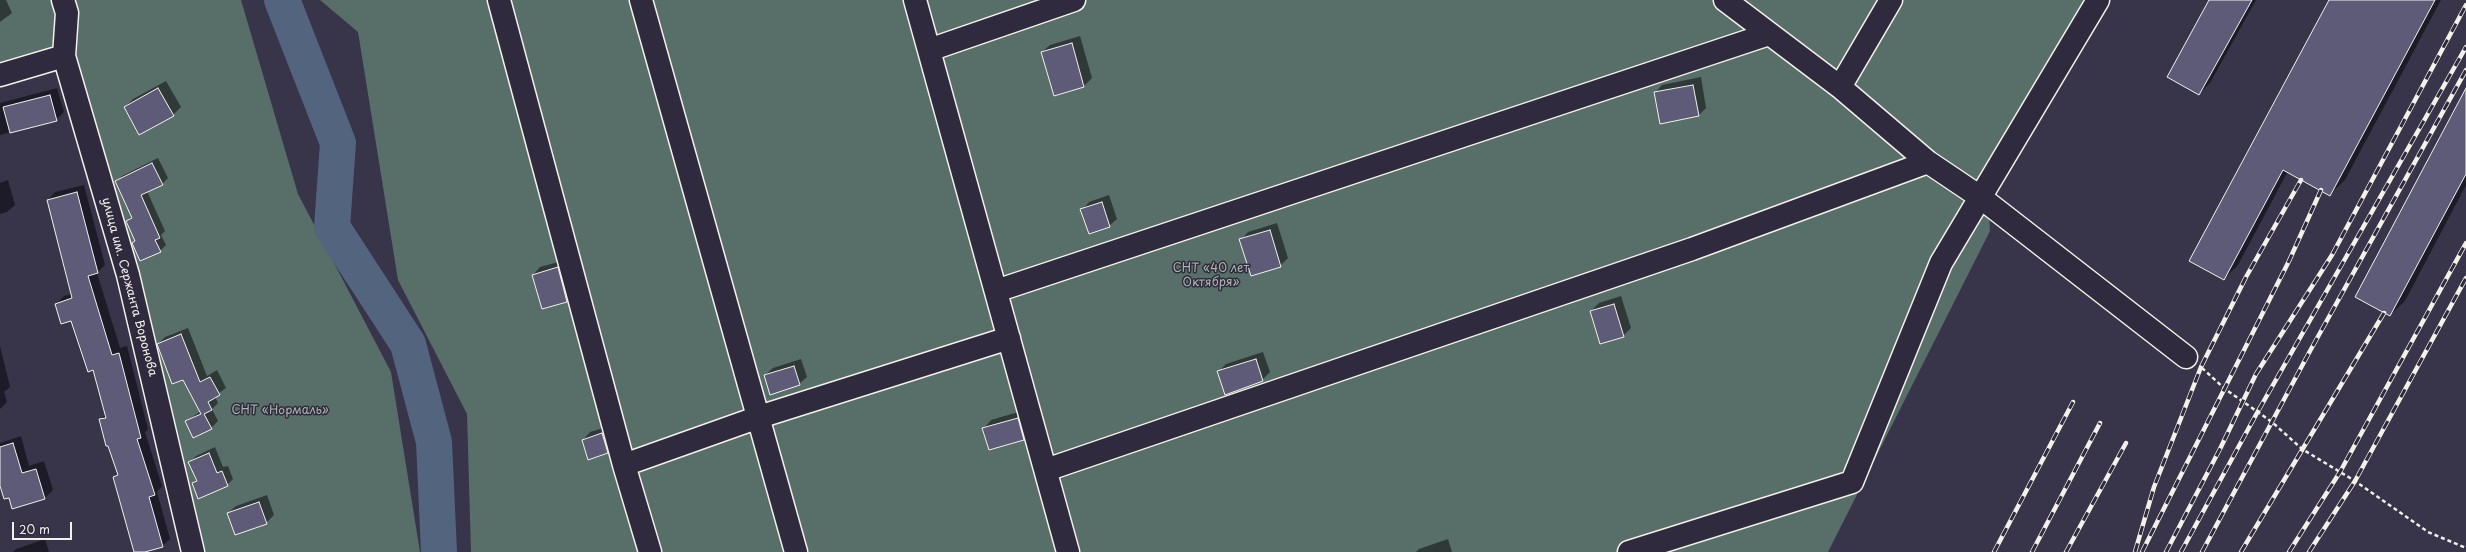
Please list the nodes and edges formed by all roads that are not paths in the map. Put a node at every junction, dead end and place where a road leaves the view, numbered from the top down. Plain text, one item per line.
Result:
1 (63, 0) edge
2 (499, 0) edge
3 (641, 0) edge
4 (915, 0) edge
5 (1074, 0) edge
6 (1725, 0) edge
7 (1892, 0) edge
8 (2098, 0) edge
9 (1769, 34) junction
10 (929, 50) junction
11 (64, 56) junction
12 (0, 75) edge
13 (1840, 87) junction
14 (1928, 162) junction
15 (1980, 197) junction
16 (996, 291) junction
17 (1009, 338) junction
18 (2186, 357) road end
19 (759, 417) junction
20 (624, 465) junction
21 (1046, 470) junction
22 (193, 552) edge
23 (650, 552) edge
24 (796, 552) edge
25 (1068, 552) edge
26 (1629, 552) edge

1 - 11 street, улица им. Сержанта Воронова
2 - 20 street
3 - 19 street
4 - 10 street
5 - 10 street
6 - 9 street
7 - 13 street
8 - 15 street
9 - 13 street
9 - 16 street
10 - 16 street
11 - 12 street
11 - 22 street, улица им. Сержанта Воронова
13 - 14 street
14 - 15 street
14 - 21 street
15 - 18 street
15 - 26 street
16 - 17 street
17 - 19 street
17 - 21 street
19 - 20 street
19 - 24 street
20 - 23 street
21 - 25 street

